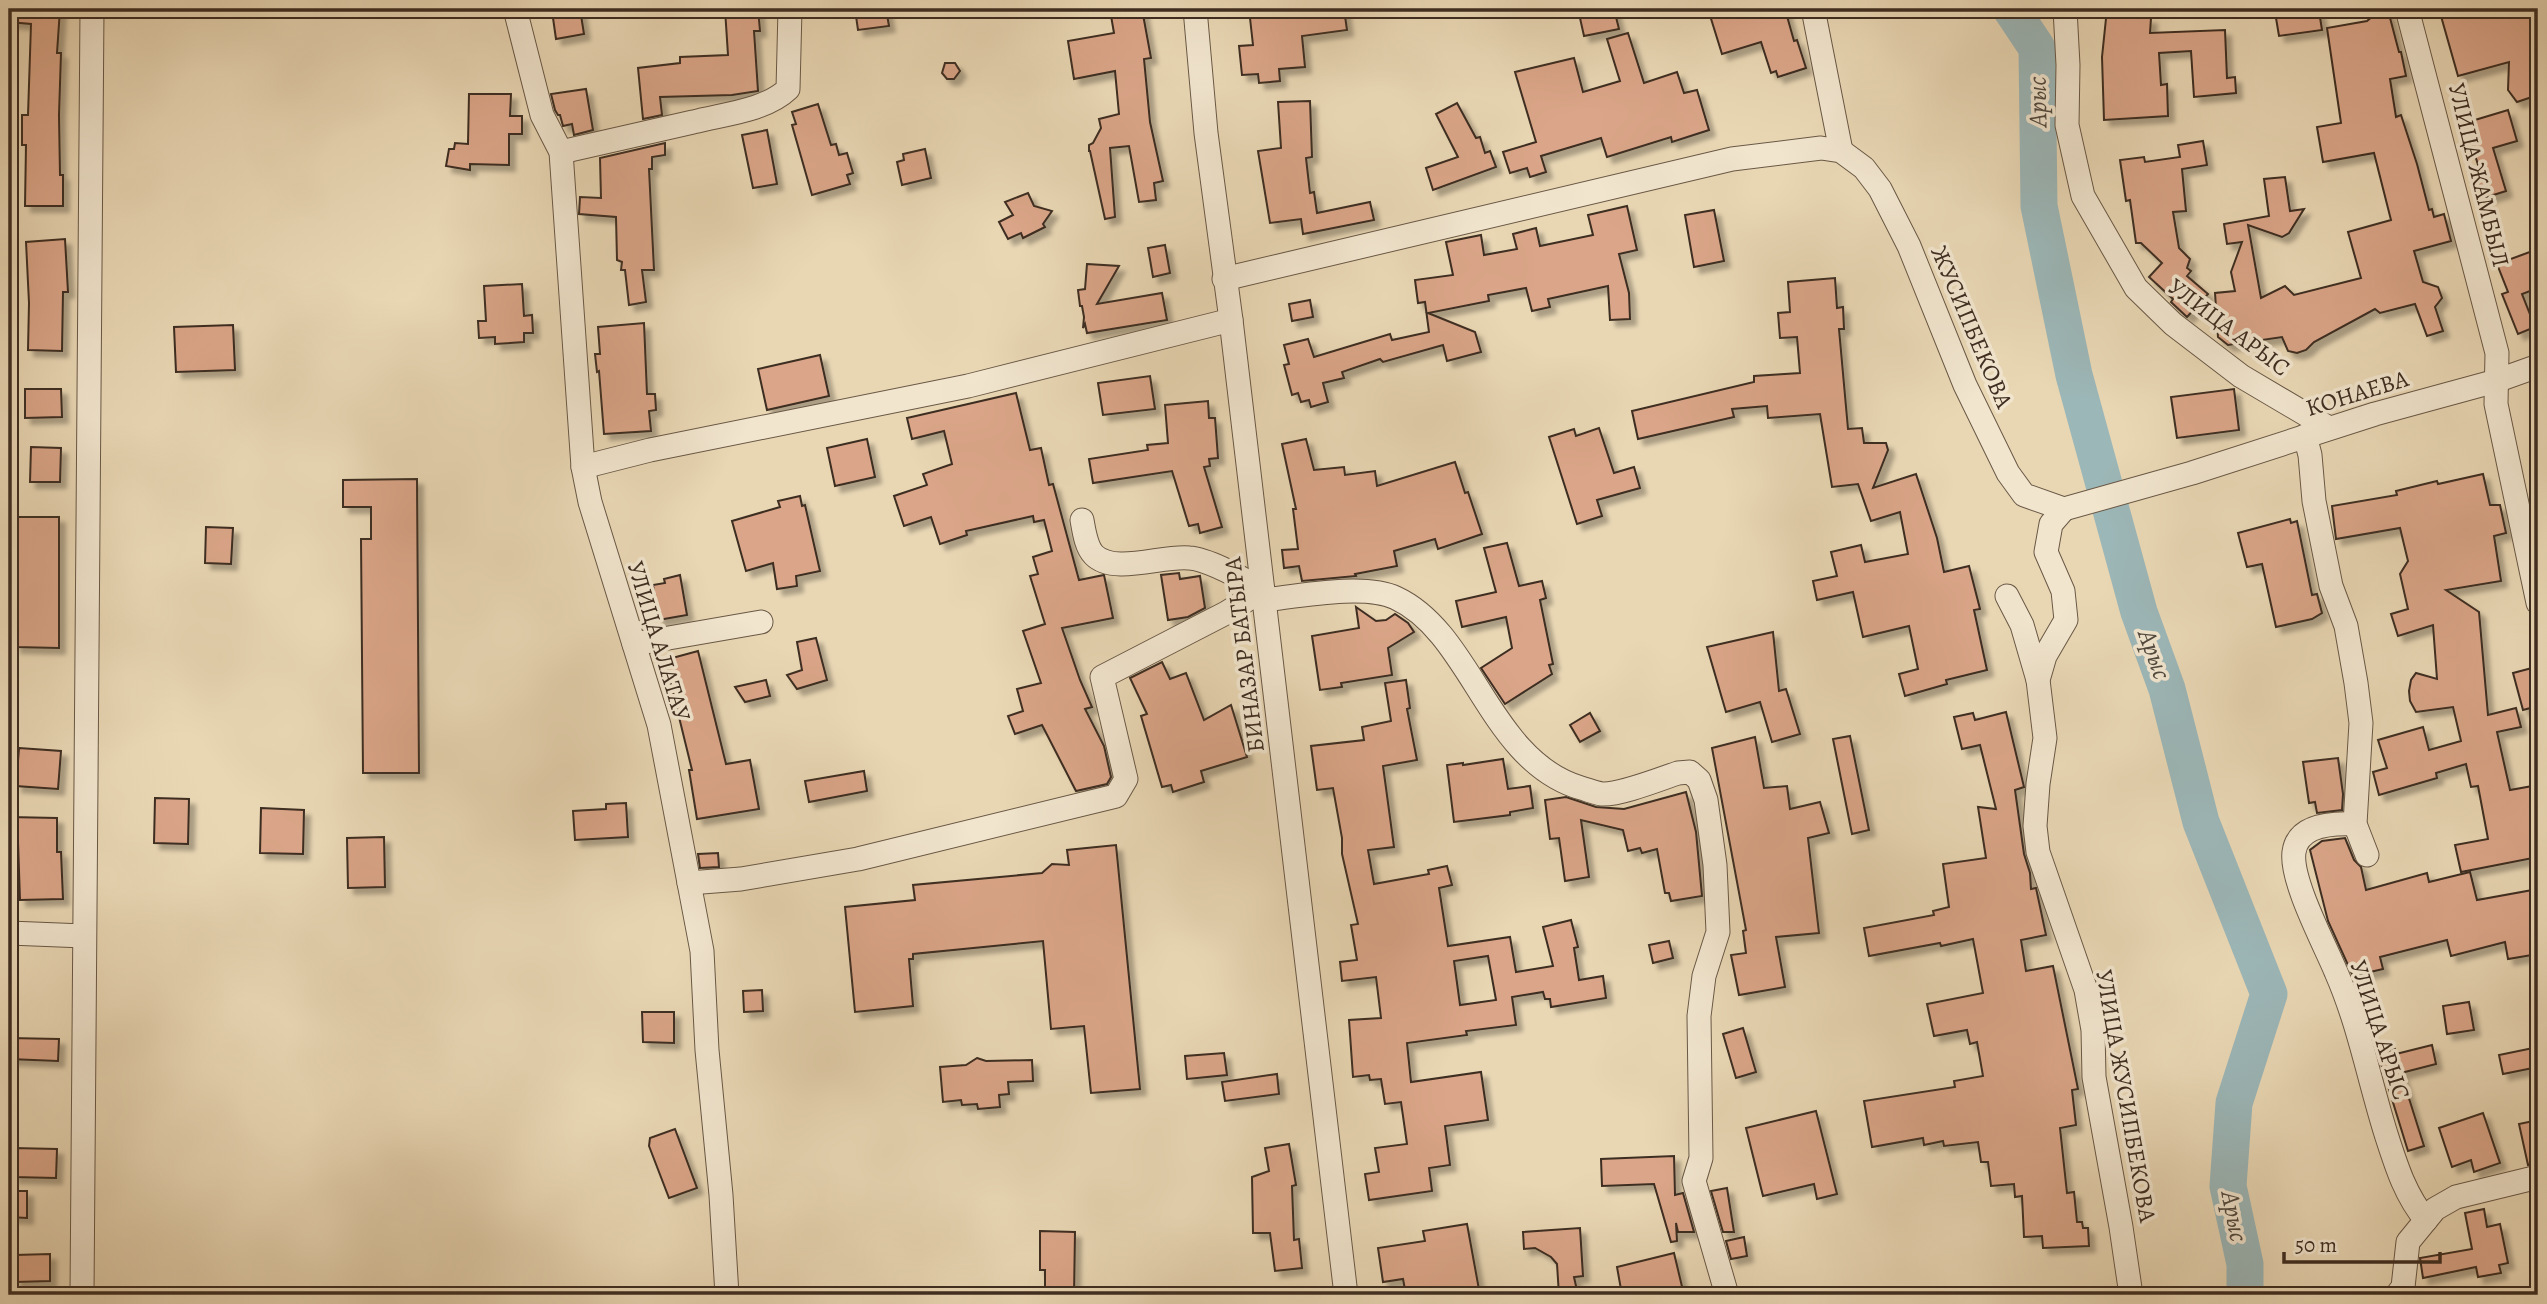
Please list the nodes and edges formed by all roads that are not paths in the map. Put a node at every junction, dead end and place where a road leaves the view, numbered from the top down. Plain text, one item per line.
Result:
1 (92, 9) edge
2 (515, 9) edge
3 (790, 9) edge
4 (1195, 9) edge
5 (1813, 9) edge
6 (2065, 9) edge
7 (2407, 9) edge
8 (1841, 151) junction
9 (561, 152) junction
10 (1224, 279) junction
11 (1231, 320) junction
12 (2538, 366) edge
13 (2496, 381) junction
14 (2329, 428) junction
15 (2305, 436) junction
16 (583, 467) junction
17 (2064, 509) junction
18 (1082, 520) dead end
19 (1263, 595) junction
20 (2007, 596) dead end
21 (2538, 603) edge
22 (761, 622) dead end
23 (634, 644) junction
24 (2038, 680) junction
25 (2355, 824) junction
26 (2367, 855) dead end
27 (689, 883) junction
28 (9, 933) edge
29 (85, 936) junction
30 (2538, 1177) edge
31 (2426, 1220) junction
32 (82, 1295) edge
33 (727, 1295) edge
34 (1346, 1295) edge
35 (1727, 1295) edge
36 (2131, 1295) edge
37 (2397, 1295) edge

1 - 29 street
2 - 9 street, УЛИЦА АЛАТАУ
3 - 9 street
4 - 10 street, БИНАЗАР БАТЫРА
5 - 8 street
6 - 14 street, УЛИЦА АРЫС
7 - 13 street, УЛИЦА ЖАМБЫЛ
8 - 10 street
8 - 17 street, ЖУСИПБЕКОВА
9 - 16 street, УЛИЦА АЛАТАУ
10 - 11 street, БИНАЗАР БАТЫРА
11 - 16 street
11 - 19 street, БИНАЗАР БАТЫРА
12 - 13 street, КОНАЕВА
13 - 14 street, КОНАЕВА
13 - 21 street, УЛИЦА ЖАМБЫЛ
14 - 15 street, КОНАЕВА
15 - 17 street, КОНАЕВА
15 - 25 street
16 - 23 street, УЛИЦА АЛАТАУ
17 - 24 street, УЛИЦА ЖУСИПБЕКОВА
18 - 19 street
19 - 27 street
19 - 34 street, БИНАЗАР БАТЫРА
19 - 35 street
20 - 24 street
22 - 23 street
23 - 27 street, УЛИЦА АЛАТАУ
24 - 36 street, УЛИЦА ЖУСИПБЕКОВА
25 - 26 street
25 - 31 street, УЛИЦА АРЫС
27 - 33 street, УЛИЦА АЛАТАУ
28 - 29 street
29 - 32 street
30 - 31 street
31 - 37 street

